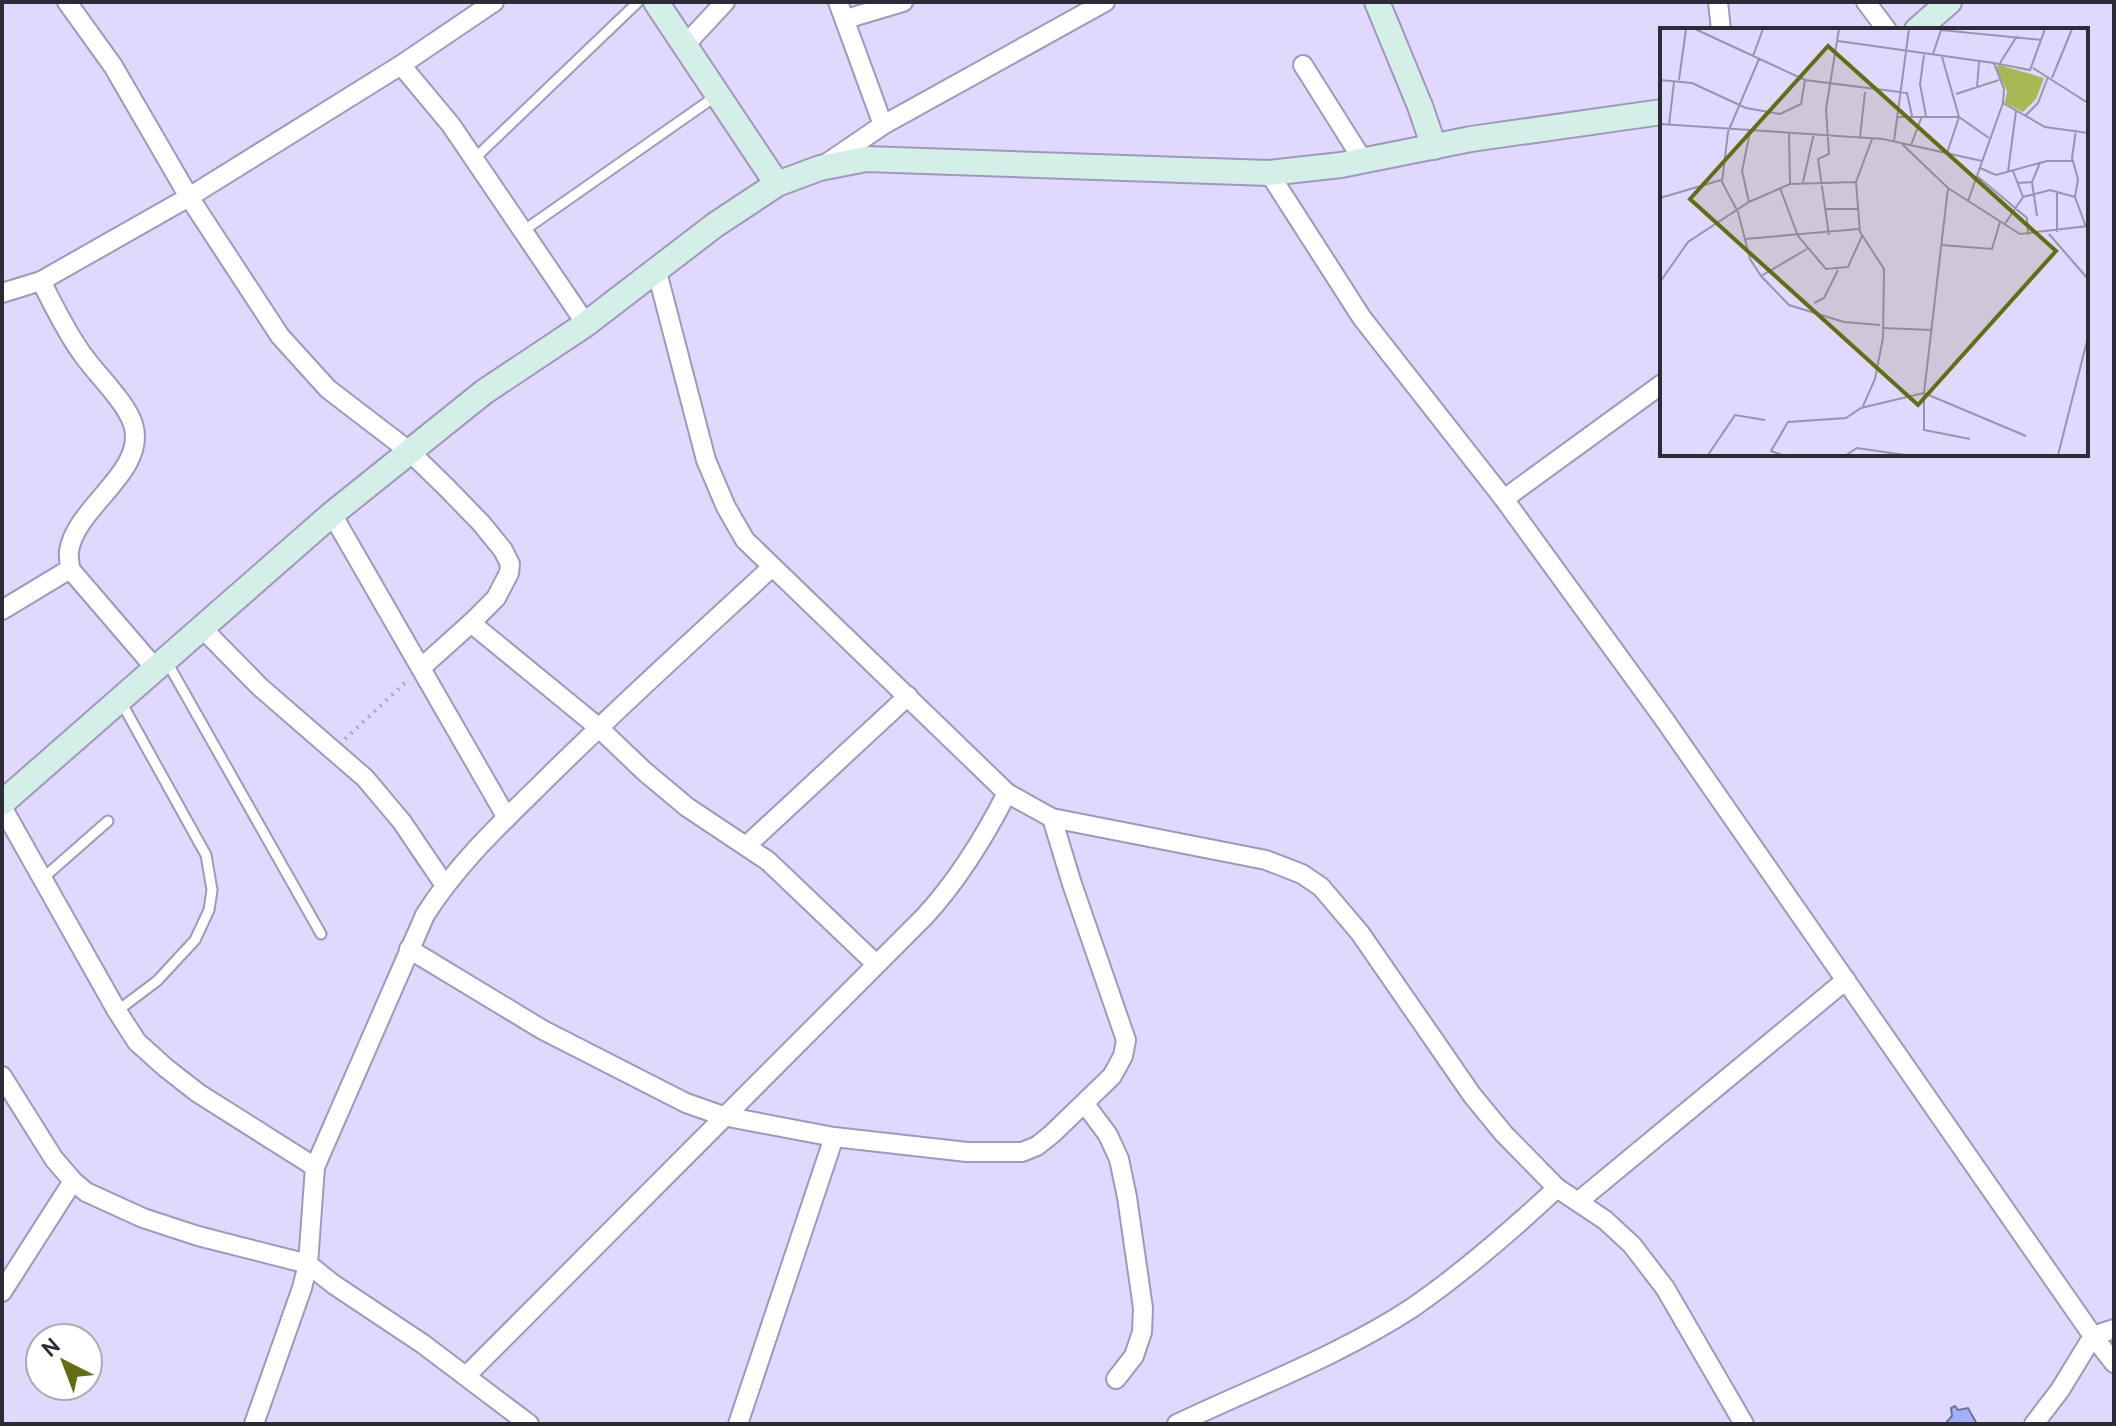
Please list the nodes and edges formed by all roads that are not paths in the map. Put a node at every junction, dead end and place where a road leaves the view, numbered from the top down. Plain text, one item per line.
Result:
1 (67, 2) edge
2 (494, 2) edge
3 (638, 2) edge
4 (656, 2) edge
5 (725, 2) edge
6 (903, 2) edge
7 (1105, 2) edge
8 (1377, 2) edge
9 (1718, 2) edge
10 (1866, 2) edge
11 (1949, 2) edge
12 (842, 10) edge
13 (1721, 28) edge
14 (1886, 28) edge
15 (1919, 28) edge
16 (685, 45) junction
17 (401, 65) junction
18 (1303, 65) dead end
19 (717, 95) junction
20 (1660, 112) edge
21 (883, 125) junction
22 (1434, 147) junction
23 (474, 159) junction
24 (1364, 162) junction
25 (820, 168) junction
26 (1269, 173) junction
27 (777, 184) junction
28 (189, 197) junction
29 (523, 231) junction
30 (657, 272) junction
31 (41, 281) junction
32 (2, 293) edge
33 (586, 324) junction
34 (1660, 385) edge
35 (409, 451) junction
36 (1504, 499) junction
37 (332, 514) junction
38 (771, 568) junction
39 (70, 569) junction
40 (2, 610) edge
41 (471, 623) junction
42 (201, 627) junction
43 (160, 663) junction
44 (422, 667) junction
45 (908, 696) junction
46 (119, 699) junction
47 (598, 727) junction
48 (1007, 793) junction
49 (2, 805) edge
50 (507, 818) junction
51 (1052, 818) junction
52 (108, 821) dead end
53 (746, 846) junction
54 (42, 879) junction
55 (444, 884) junction
56 (321, 934) dead end
57 (409, 949) junction
58 (876, 964) junction
59 (1846, 980) junction
60 (117, 1011) junction
61 (2, 1076) edge
62 (1085, 1104) junction
63 (723, 1116) junction
64 (834, 1137) junction
65 (315, 1167) junction
66 (73, 1181) junction
67 (1557, 1188) junction
68 (1579, 1201) junction
69 (308, 1264) junction
70 (2, 1292) edge
71 (2114, 1329) edge
72 (2093, 1336) junction
73 (2114, 1363) edge
74 (466, 1376) junction
75 (1116, 1379) dead end
76 (254, 1424) edge
77 (529, 1424) edge
78 (738, 1424) edge
79 (1177, 1424) edge
80 (1744, 1424) edge
81 (2034, 1424) edge

1 - 28 street
2 - 17 street
3 - 23 lane
4 - 16 street
5 - 16 street
6 - 12 street
7 - 21 street
8 - 22 street
9 - 13 street
10 - 14 street
11 - 15 street
12 - 21 street
16 - 19 street
17 - 23 street
17 - 28 street
18 - 24 street
19 - 27 street
19 - 29 lane
20 - 22 street
21 - 25 street
22 - 24 street
23 - 29 street
24 - 26 street
25 - 26 street
25 - 27 street
26 - 36 street
27 - 30 street
28 - 31 street
28 - 35 street
29 - 33 street
30 - 33 street
30 - 38 street
31 - 32 street
31 - 39 street
33 - 35 street
34 - 36 street
35 - 37 street
35 - 41 street
36 - 59 street
37 - 42 street
37 - 44 street
38 - 45 street
38 - 47 street
39 - 40 street
39 - 43 street
41 - 44 street
41 - 47 street
42 - 43 street
42 - 55 street
43 - 46 street
43 - 56 lane
44 - 50 street
45 - 48 street
45 - 53 street
46 - 49 street
46 - 60 lane
47 - 50 street
47 - 53 street
48 - 51 street
48 - 58 street
49 - 54 street
50 - 55 street
51 - 62 street
51 - 67 street
52 - 54 lane
53 - 58 street
54 - 60 street
55 - 57 street
57 - 63 street
57 - 65 street
58 - 63 street
59 - 68 street
59 - 72 street
60 - 65 street
61 - 66 street
62 - 64 street
62 - 75 street
63 - 64 street
63 - 74 street
64 - 78 street
65 - 69 street
66 - 69 street
66 - 70 street
67 - 68 street
67 - 79 street
68 - 80 street
69 - 74 street
69 - 76 street
71 - 72 street
72 - 73 street
72 - 81 street
74 - 77 street

